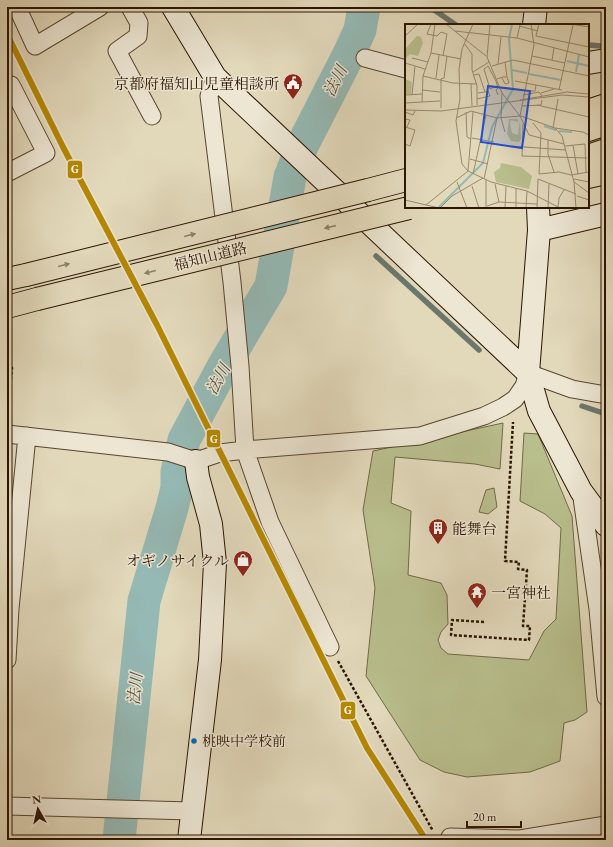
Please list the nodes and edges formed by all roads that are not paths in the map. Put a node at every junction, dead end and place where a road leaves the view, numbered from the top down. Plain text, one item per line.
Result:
1 (17, 7) edge
2 (100, 7) edge
3 (130, 7) edge
4 (173, 7) edge
5 (536, 7) edge
6 (534, 24) edge
7 (365, 58) dead end
8 (606, 60) edge
9 (589, 63) edge
10 (405, 69) edge
11 (215, 77) junction
12 (7, 86) edge
13 (606, 105) edge
14 (589, 111) edge
15 (152, 116) dead end
16 (606, 124) edge
17 (589, 130) edge
18 (606, 150) edge
19 (589, 156) edge
20 (7, 173) edge
21 (606, 173) edge
22 (589, 178) edge
23 (400, 180) edge
24 (411, 208) edge
25 (538, 208) edge
26 (606, 214) edge
27 (539, 230) junction
28 (17, 277) edge
29 (7, 308) edge
30 (528, 373) junction
31 (606, 395) edge
32 (7, 434) edge
33 (27, 436) junction
34 (245, 450) junction
35 (193, 460) junction
36 (581, 491) junction
37 (606, 525) edge
38 (330, 647) road end
39 (7, 660) edge
40 (606, 697) edge
41 (7, 806) edge
42 (191, 811) junction
43 (606, 825) edge
44 (450, 838) road end
45 (189, 840) edge

1 - 2 street
3 - 15 street
4 - 11 street
5 - 6 street
7 - 10 street
8 - 9 street
11 - 30 street
11 - 34 street
12 - 20 street
13 - 14 highway
16 - 17 highway
18 - 19 highway
21 - 22 highway
28 -> 23 highway, 福知山道路, bridge
24 -> 29 highway, 福知山道路, bridge
25 - 27 street
26 - 27 street
27 - 30 street
30 - 31 street
30 - 34 street
30 - 36 street
32 - 33 street
33 - 35 street
33 - 39 street
34 - 35 street
34 - 38 street
35 - 42 street
36 - 37 street
36 - 40 street
41 - 42 street
42 - 45 street
43 - 44 street

